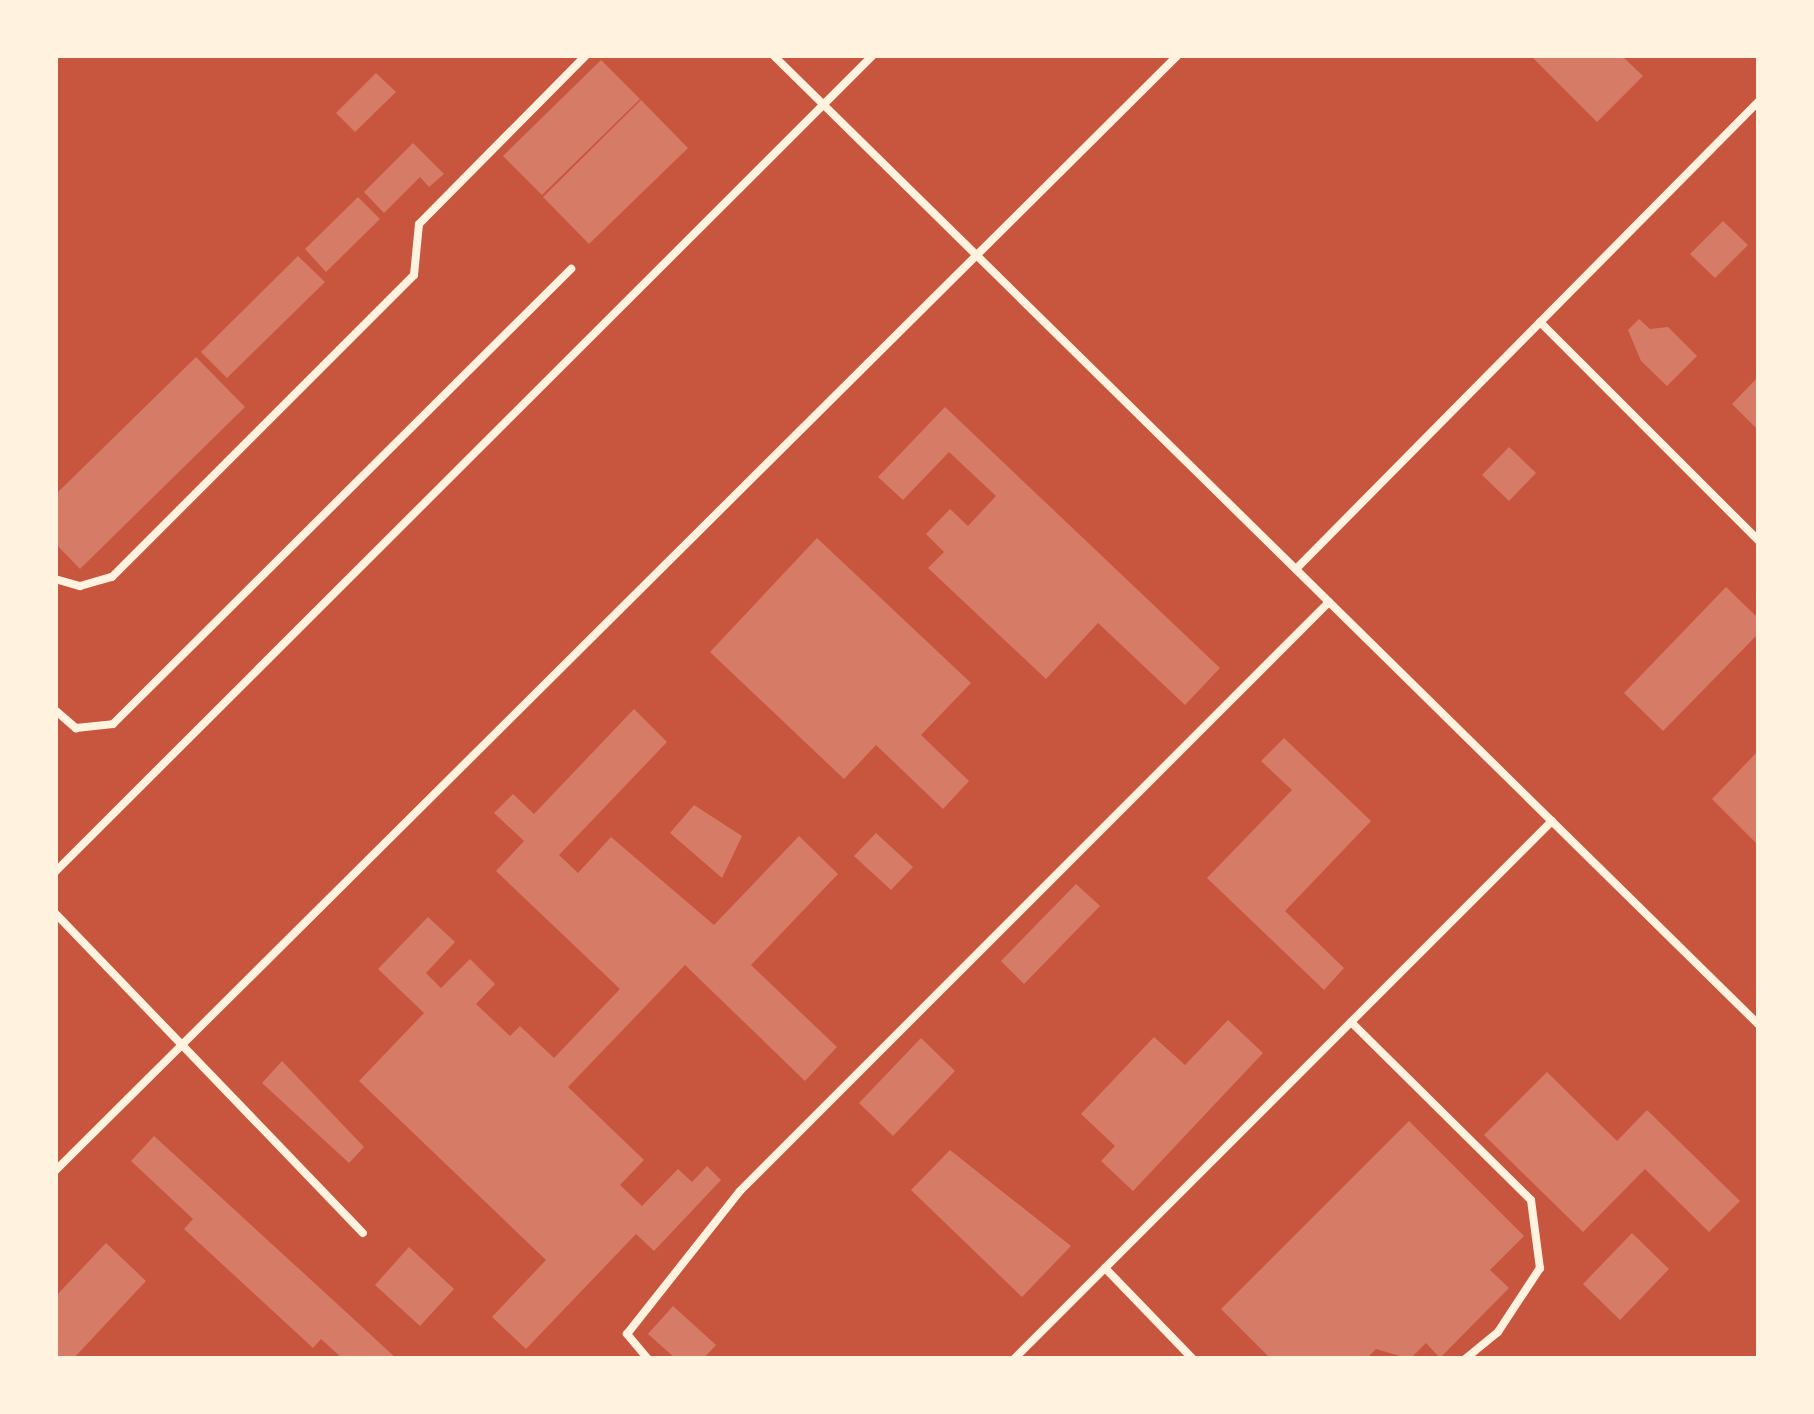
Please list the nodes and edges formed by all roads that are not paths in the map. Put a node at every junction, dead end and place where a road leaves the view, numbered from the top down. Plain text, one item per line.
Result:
1 (586, 55) edge
2 (773, 55) edge
3 (873, 55) edge
4 (1178, 55) edge
5 (1759, 101) edge
6 (822, 106) junction
7 (978, 256) junction
8 (571, 269) dead end
9 (1540, 322) junction
10 (1759, 541) edge
11 (1296, 569) junction
12 (55, 578) edge
13 (1329, 602) junction
14 (55, 710) edge
15 (1552, 821) junction
16 (55, 872) edge
17 (55, 913) edge
18 (1351, 1022) junction
19 (1759, 1026) edge
20 (181, 1046) junction
21 (55, 1172) edge
22 (363, 1234) dead end
23 (1105, 1268) junction
24 (648, 1359) edge
25 (1014, 1359) edge
26 (1193, 1359) edge
27 (1465, 1359) edge

1 - 12 lane
2 - 6 lane
3 - 6 lane
4 - 7 lane
5 - 9 lane
6 - 7 lane
6 - 16 lane
7 - 11 lane
7 - 20 lane
8 - 14 lane
9 - 10 lane
9 - 11 lane
11 - 13 lane
13 - 15 lane
13 - 24 lane
15 - 18 lane
15 - 19 lane
17 - 20 lane
18 - 23 lane
18 - 27 lane
20 - 21 lane
20 - 22 lane
23 - 25 lane
23 - 26 lane

